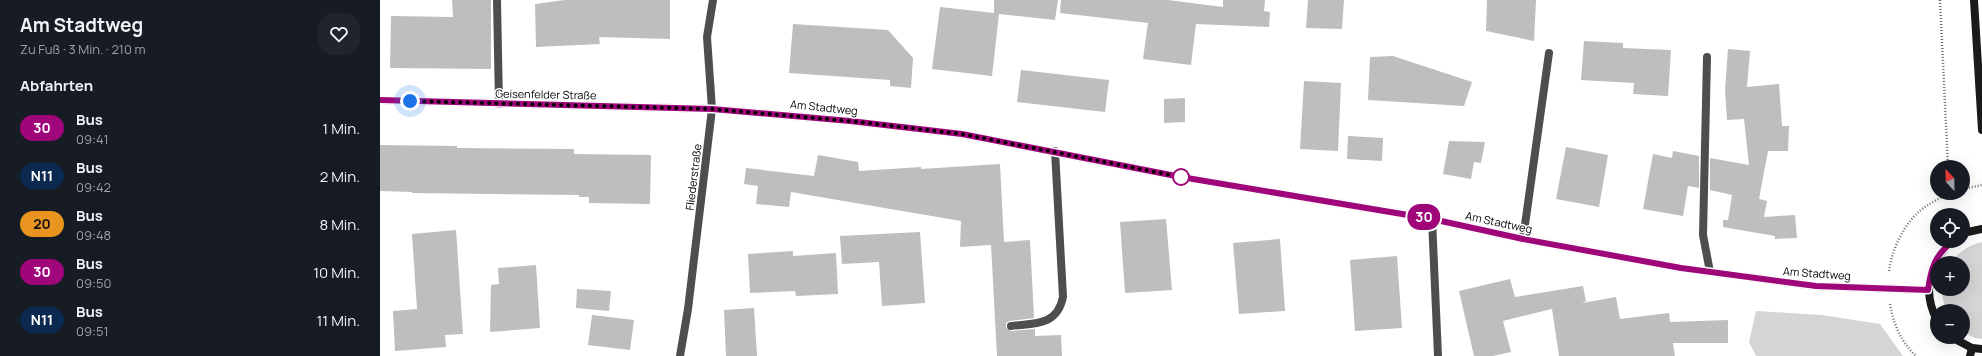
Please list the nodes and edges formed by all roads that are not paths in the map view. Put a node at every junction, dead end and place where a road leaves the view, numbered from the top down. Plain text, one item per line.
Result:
1 (497, 0) edge
2 (713, 0) edge
3 (1974, 0) edge
4 (1549, 53) dead end
5 (1707, 57) dead end
6 (380, 100) edge
7 (499, 104) junction
8 (712, 109) junction
9 (1982, 130) edge
10 (1054, 151) junction
11 (1432, 219) junction
12 (1982, 229) edge
13 (1970, 232) edge
14 (1523, 239) junction
15 (1943, 248) edge
16 (1710, 272) junction
17 (1928, 290) junction
18 (1931, 304) edge
19 (1011, 326) dead end
20 (1960, 344) edge
21 (1982, 349) edge
22 (1971, 352) edge
23 (680, 356) edge
24 (1438, 356) edge

1 - 7 street
2 - 8 street, Fliederstraße
3 - 9 street
4 - 14 street
5 - 16 street
6 - 7 street, Geisenfelder Straße
7 - 8 street, Geisenfelder Straße
8 - 10 street, Am Stadtweg
8 - 23 street, Fliederstraße
10 - 11 street, Am Stadtweg
10 - 19 street
11 - 14 street, Am Stadtweg
11 - 24 street
12 - 13 street
14 - 16 street, Am Stadtweg
15 - 17 street
16 - 17 street, Am Stadtweg
17 - 18 street
20 - 22 street
21 - 22 street

